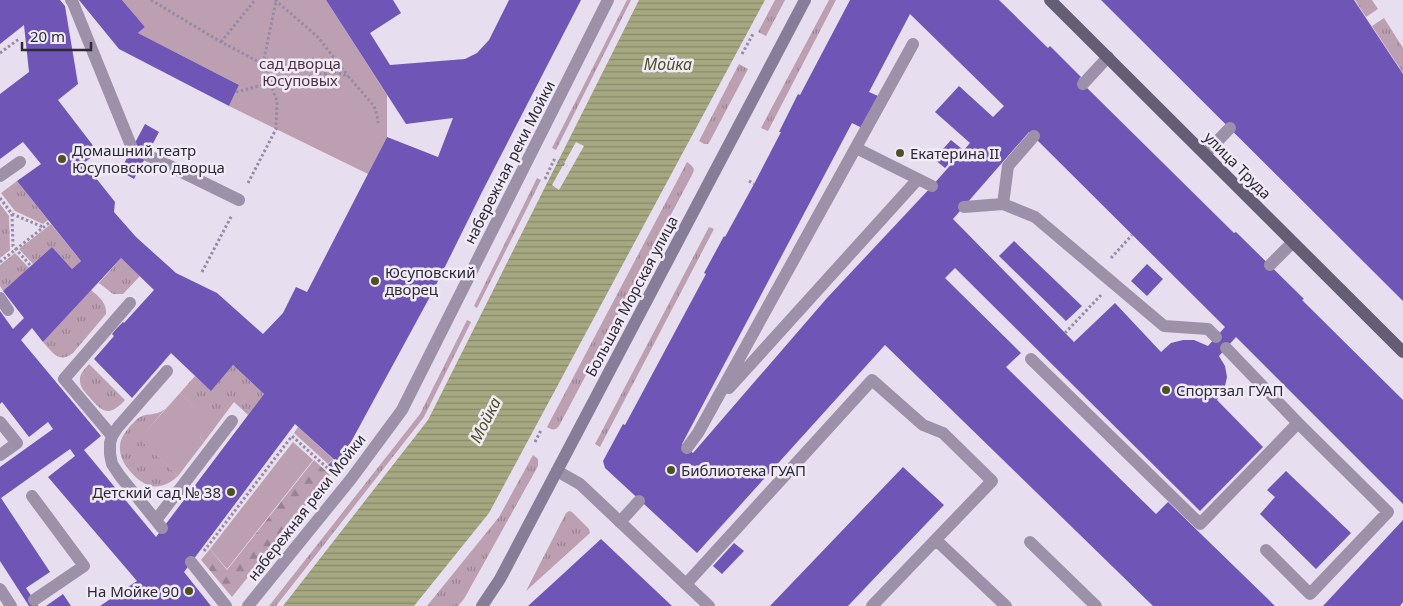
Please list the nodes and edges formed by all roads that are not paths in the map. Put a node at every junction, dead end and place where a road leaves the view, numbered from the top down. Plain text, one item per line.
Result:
1 (71, 0) edge
2 (608, 0) edge
3 (806, 0) edge
4 (1050, 0) edge
5 (913, 44) dead end
6 (1108, 57) junction
7 (1083, 84) dead end
8 (1230, 128) dead end
9 (1034, 136) dead end
10 (132, 148) dead end
11 (856, 148) junction
12 (1205, 154) junction
13 (147, 155) dead end
14 (20, 162) dead end
15 (0, 176) edge
16 (918, 178) junction
17 (932, 186) dead end
18 (239, 200) dead end
19 (1003, 204) junction
20 (964, 207) dead end
21 (1292, 243) junction
22 (1270, 265) dead end
23 (0, 298) edge
24 (130, 303) dead end
25 (8, 310) dead end
26 (1216, 337) dead end
27 (1226, 348) dead end
28 (1403, 352) edge
29 (1031, 359) dead end
30 (167, 371) dead end
31 (713, 406) junction
32 (232, 421) dead end
33 (0, 422) edge
34 (1298, 422) junction
35 (112, 436) junction
36 (687, 448) dead end
37 (0, 455) edge
38 (557, 471) junction
39 (32, 496) dead end
40 (639, 501) dead end
41 (620, 522) junction
42 (936, 540) junction
43 (1030, 542) dead end
44 (1266, 550) dead end
45 (192, 564) road end
46 (686, 584) junction
47 (0, 589) edge
48 (29, 603) edge
49 (11, 606) edge
50 (226, 606) edge
51 (248, 606) edge
52 (482, 606) edge
53 (709, 606) edge
54 (872, 606) edge
55 (1006, 606) edge
56 (1096, 606) edge

1 - 10 street
2 - 51 street, набережная реки Мойки
3 - 38 street, Большая Морская улица
4 - 6 main road, улица Труда
5 - 11 street
6 - 7 street
6 - 12 main road, улица Труда
8 - 12 street
9 - 19 street
11 - 16 street
11 - 31 street
12 - 21 main road, улица Труда
13 - 18 street
14 - 15 street
16 - 17 street
16 - 31 street
19 - 20 street
19 - 26 street
21 - 22 street
21 - 28 main road, улица Труда
23 - 25 street
24 - 35 street
27 - 34 street
29 - 34 street
30 - 35 street
31 - 36 street
32 - 35 street
33 - 37 street
34 - 44 street
38 - 41 street
38 - 52 street, Большая Морская улица
39 - 48 street
40 - 41 street
41 - 46 street
42 - 46 street
42 - 54 street
42 - 55 street
43 - 56 street
45 - 50 street
46 - 53 street
47 - 49 street

